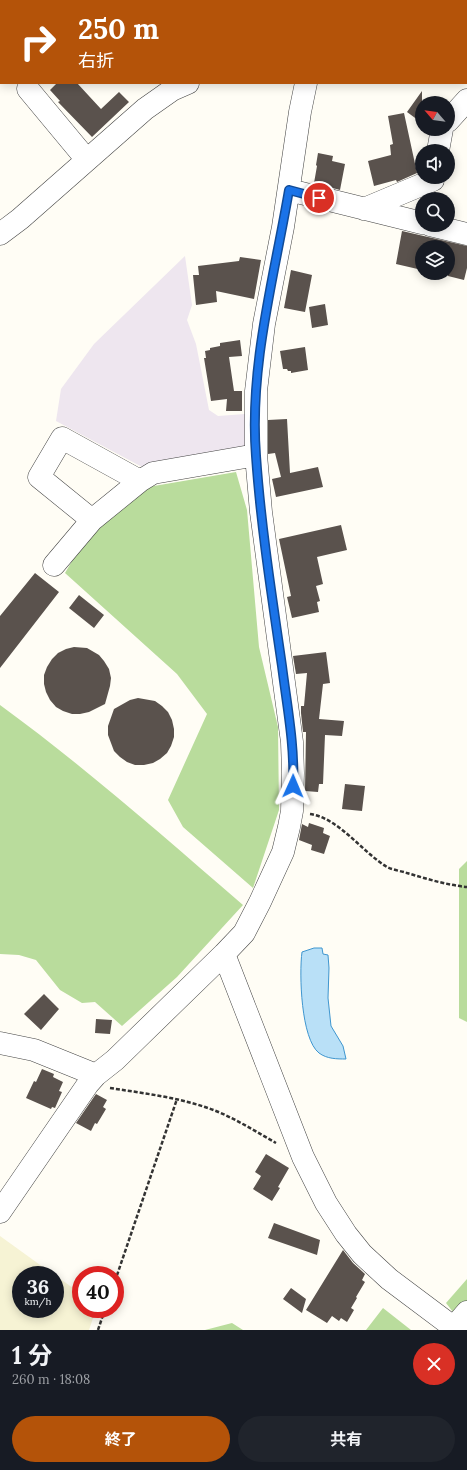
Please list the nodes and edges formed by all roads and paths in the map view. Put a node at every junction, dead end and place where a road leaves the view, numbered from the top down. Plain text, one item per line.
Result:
1 (186, 84) edge
2 (306, 84) edge
3 (28, 88) dead end
4 (467, 100) edge
5 (455, 113) edge
6 (87, 160) junction
7 (423, 184) edge
8 (289, 190) junction
9 (364, 209) junction
10 (415, 221) edge
11 (455, 231) edge
12 (0, 234) edge
13 (467, 234) edge
14 (256, 455) junction
15 (140, 481) junction
16 (92, 520) junction
17 (54, 565) dead end
18 (292, 811) junction
19 (467, 887) edge
20 (224, 954) junction
21 (0, 1043) edge
22 (92, 1079) junction
23 (177, 1099) junction
24 (278, 1143) dead end
25 (0, 1212) edge
26 (120, 1266) edge
27 (103, 1318) edge
28 (459, 1323) edge
29 (98, 1330) edge

1 - 6 street
2 - 8 street
3 - 6 street
4 - 5 street
6 - 12 street
7 - 9 street
8 - 9 street
8 - 14 street
9 - 10 street
11 - 13 street
14 - 15 street
14 - 18 street
15 - 16 street
15 - 16 street
16 - 17 street
18 - 19 path
18 - 20 street
20 - 22 street
20 - 28 street
21 - 22 street
22 - 23 path
22 - 25 street
23 - 24 path
23 - 26 path
27 - 29 path

